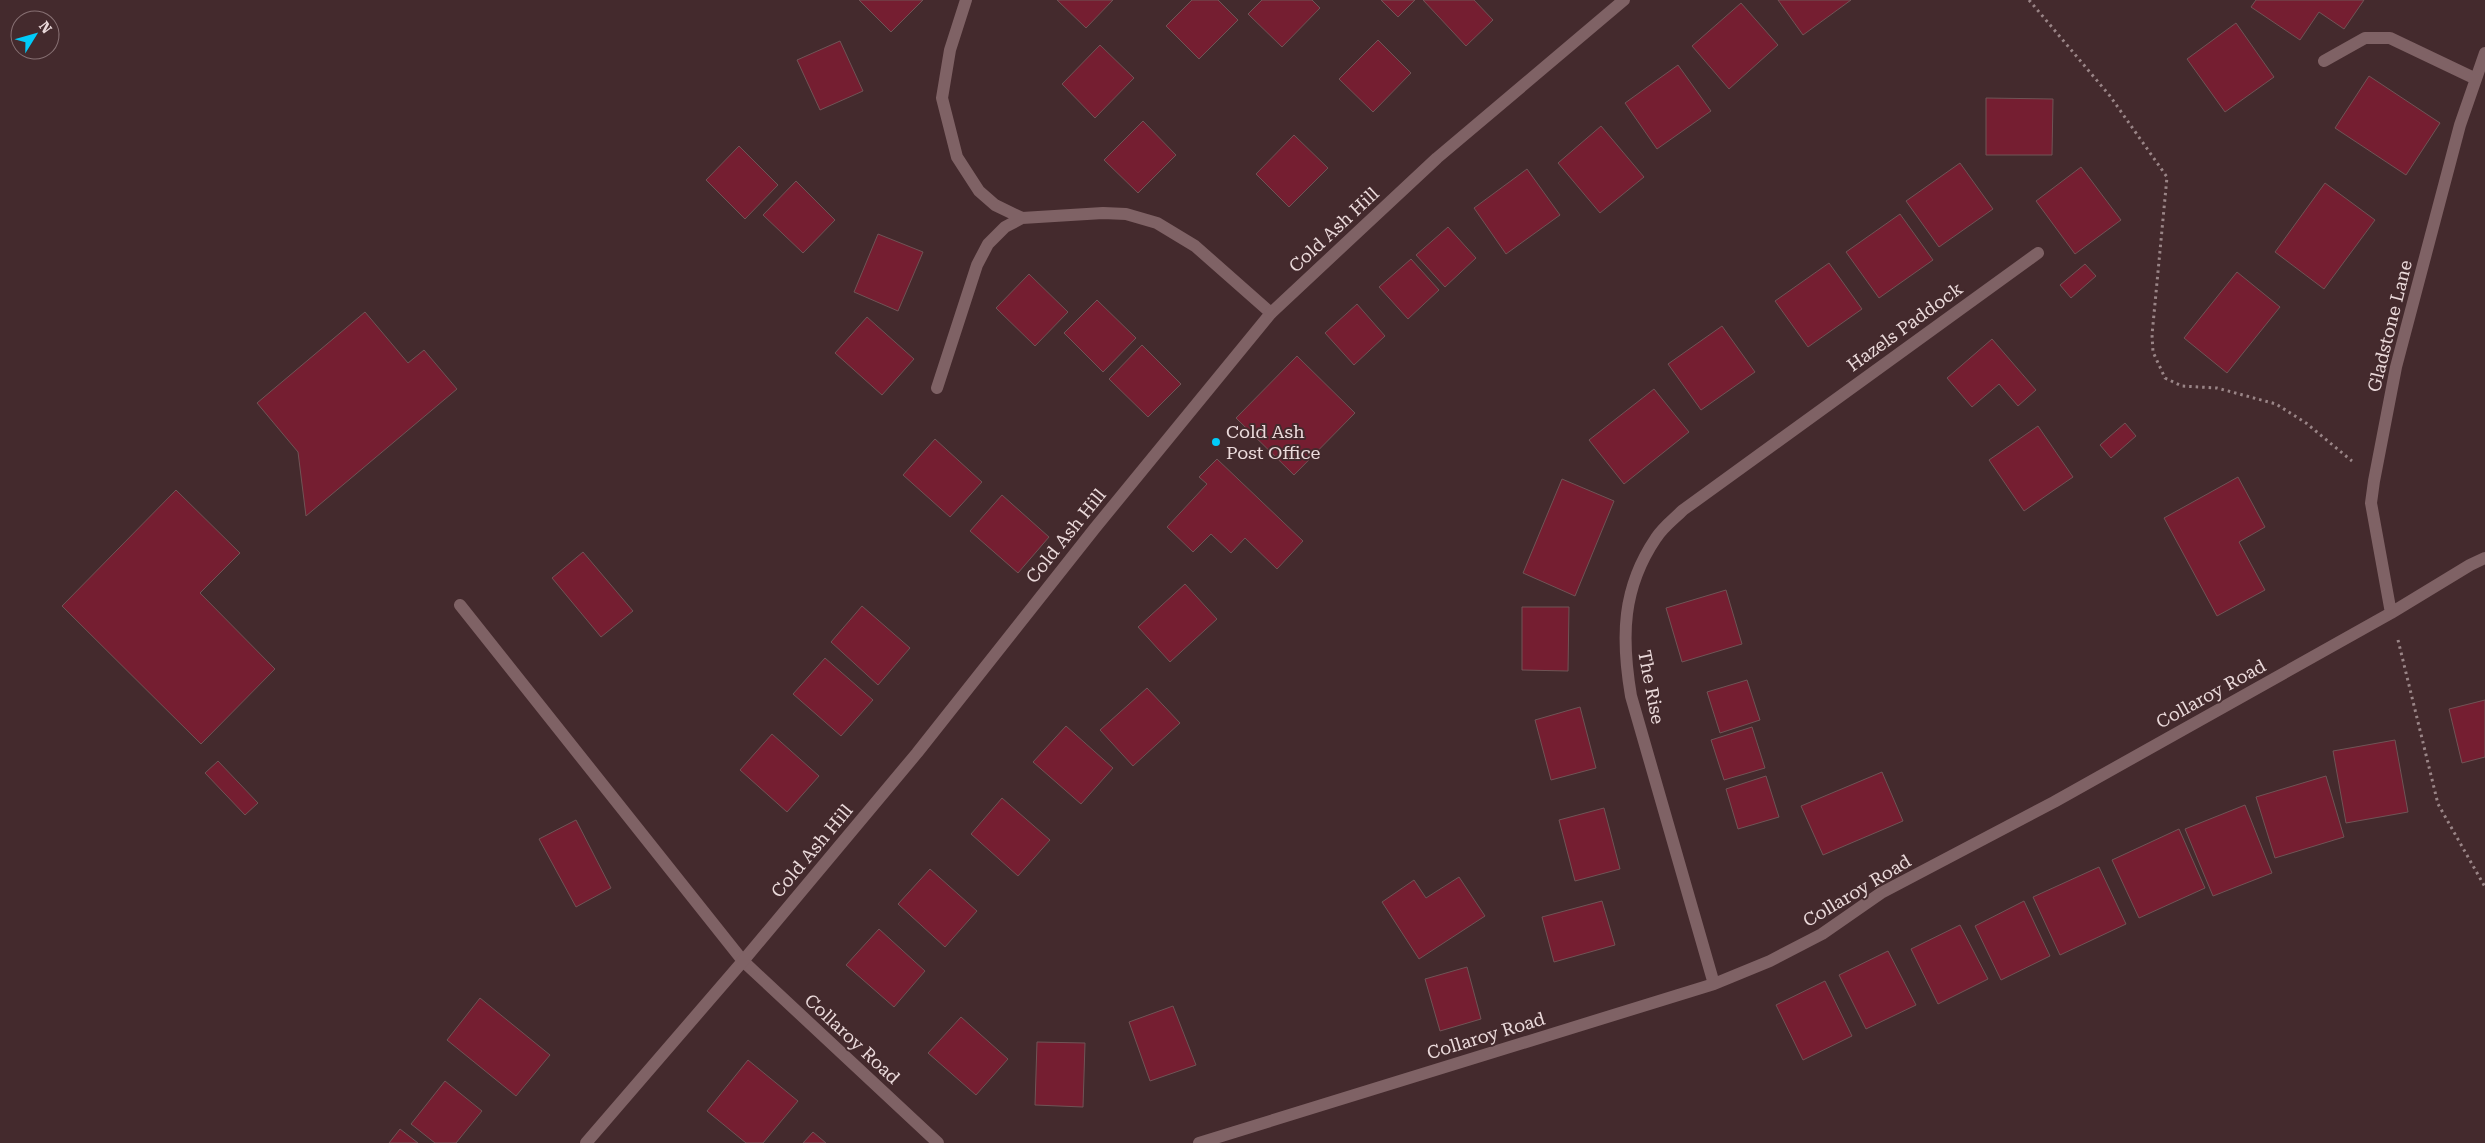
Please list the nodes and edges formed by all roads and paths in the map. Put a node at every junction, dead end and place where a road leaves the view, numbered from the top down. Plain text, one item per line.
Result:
1 (966, 0) edge
2 (1624, 0) edge
3 (2029, 0) edge
4 (2485, 53) edge
5 (2324, 61) dead end
6 (2476, 79) junction
7 (1022, 218) junction
8 (2038, 253) dead end
9 (1271, 313) junction
10 (937, 388) dead end
11 (1793, 430) joint
12 (2374, 481) junction
13 (2485, 558) edge
14 (460, 605) dead end
15 (2391, 613) junction
16 (2485, 887) edge
17 (743, 961) junction
18 (1714, 984) junction
19 (586, 1143) edge
20 (938, 1143) edge
21 (1199, 1143) edge

1 - 7 street
2 - 9 street, Cold Ash Hill
3 - 12 path
4 - 6 street, Gladstone Lane
5 - 6 street
6 - 12 street, Gladstone Lane
7 - 9 street
7 - 10 street
8 - 11 street, Hazels Paddock
9 - 17 street, Cold Ash Hill
11 - 18 street, The Rise
12 - 15 street, Gladstone Lane
13 - 15 street, Collaroy Road
14 - 17 street, Collaroy Road
15 - 16 path
15 - 18 street, Collaroy Road
17 - 19 street, Cold Ash Hill
17 - 20 street, Collaroy Road
18 - 21 street, Collaroy Road

